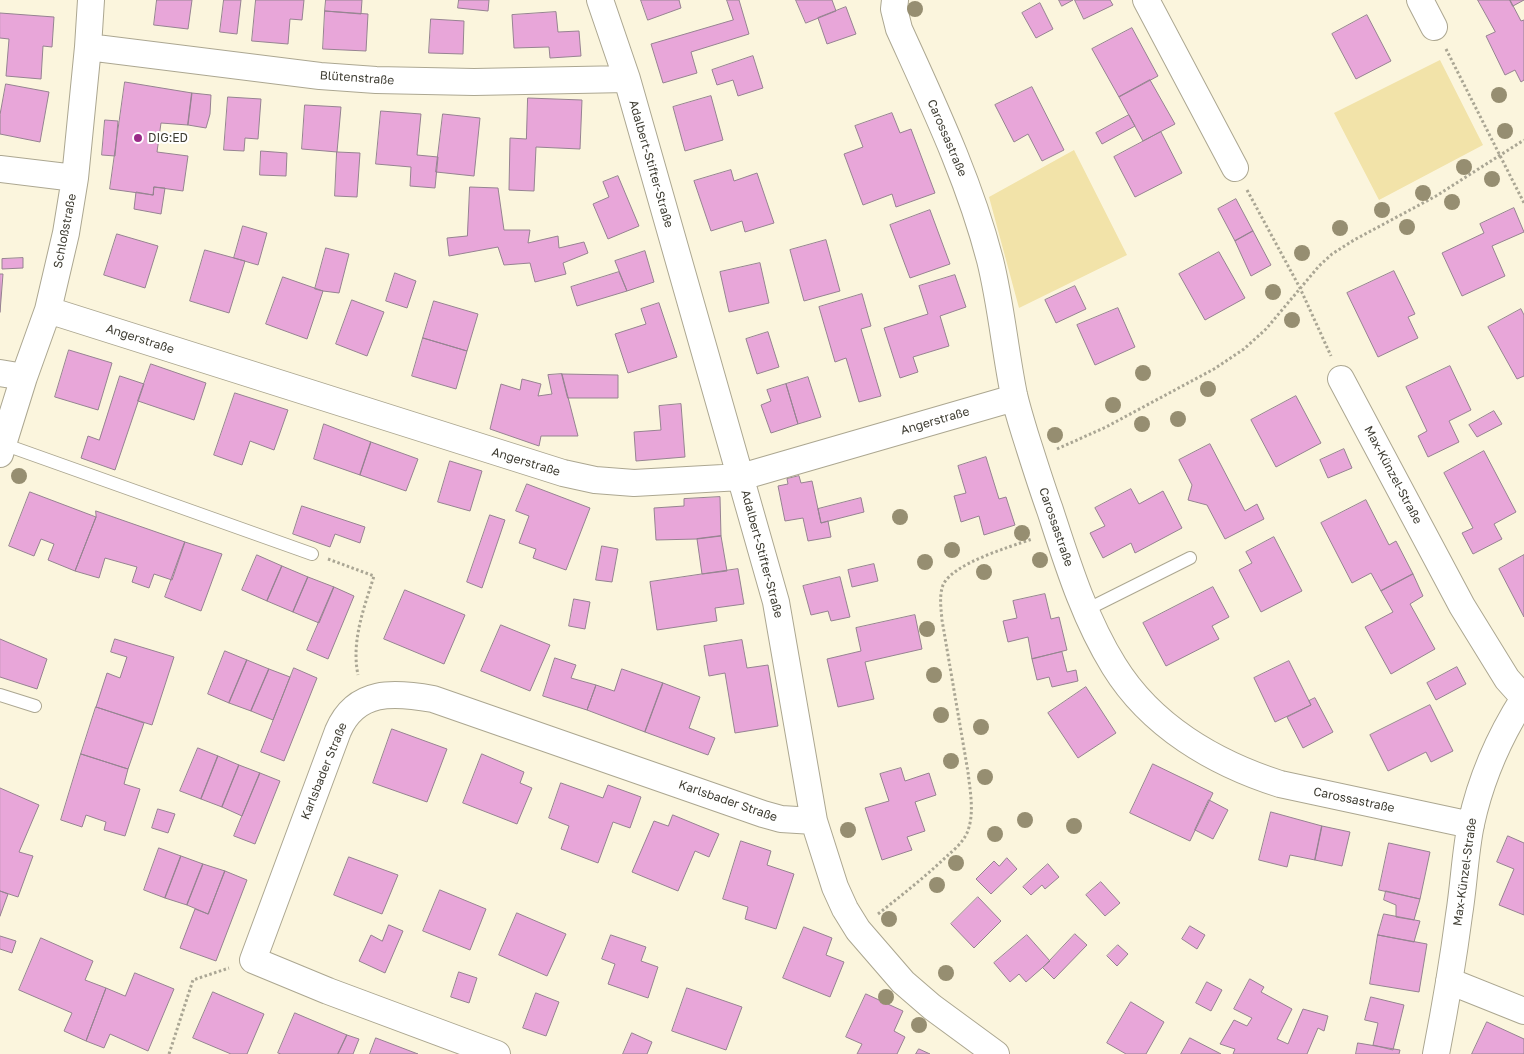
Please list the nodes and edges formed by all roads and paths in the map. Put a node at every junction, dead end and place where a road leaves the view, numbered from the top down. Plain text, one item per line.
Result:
1 (91, 0) edge
2 (600, 0) edge
3 (895, 0) edge
4 (1146, 0) edge
5 (1420, 0) edge
6 (1434, 27) joint
7 (88, 47) junction
8 (627, 79) junction
9 (1524, 140) edge
10 (1500, 155) junction
11 (1235, 168) joint
12 (0, 169) edge
13 (75, 178) junction
14 (1524, 203) edge
15 (1300, 288) junction
16 (48, 310) junction
17 (12, 375) edge
18 (1341, 380) joint
19 (1014, 398) junction
20 (2, 449) edge
21 (1033, 460) junction
22 (741, 477) junction
23 (1056, 529) junction
24 (312, 554) joint
25 (1190, 558) dead end
26 (1086, 610) junction
27 (0, 695) edge
28 (371, 697) junction
29 (1524, 698) edge
30 (35, 706) dead end
31 (814, 821) junction
32 (1471, 825) junction
33 (858, 930) junction
34 (253, 960) junction
35 (1449, 981) junction
36 (1524, 1011) edge
37 (169, 1054) edge
38 (497, 1054) edge
39 (996, 1054) edge
40 (1436, 1054) edge

1 - 7 street, Schloßstraße
2 - 8 street, Adalbert-Stifter-Straße
3 - 19 street, Carossastraße
4 - 11 street
5 - 6 street
6 - 10 path
7 - 8 street, Blütenstraße
7 - 13 street, Schloßstraße
8 - 22 street, Adalbert-Stifter-Straße
9 - 10 path
10 - 14 path
10 - 15 path
11 - 15 path
12 - 13 street
13 - 16 street, Schloßstraße
15 - 18 path
15 - 21 path
16 - 17 street, Schloßstraße
16 - 22 street, Angerstraße
17 - 20 street, Schloßstraße
18 - 29 street, Max-Künzel-Straße
19 - 21 street, Carossastraße
19 - 22 street, Angerstraße
20 - 24 lane
21 - 23 street, Carossastraße
22 - 31 street, Adalbert-Stifter-Straße
23 - 26 street, Carossastraße
23 - 33 path
24 - 28 path
25 - 26 lane
26 - 32 street, Carossastraße
27 - 30 lane
28 - 31 street, Karlsbader Straße
28 - 34 street, Karlsbader Straße
29 - 32 street, Max-Künzel-Straße
31 - 33 street, Adalbert-Stifter-Straße
32 - 35 street, Max-Künzel-Straße
33 - 39 street, Adalbert-Stifter-Straße
34 - 37 path
34 - 38 street
35 - 36 street
35 - 40 street, Max-Künzel-Straße

